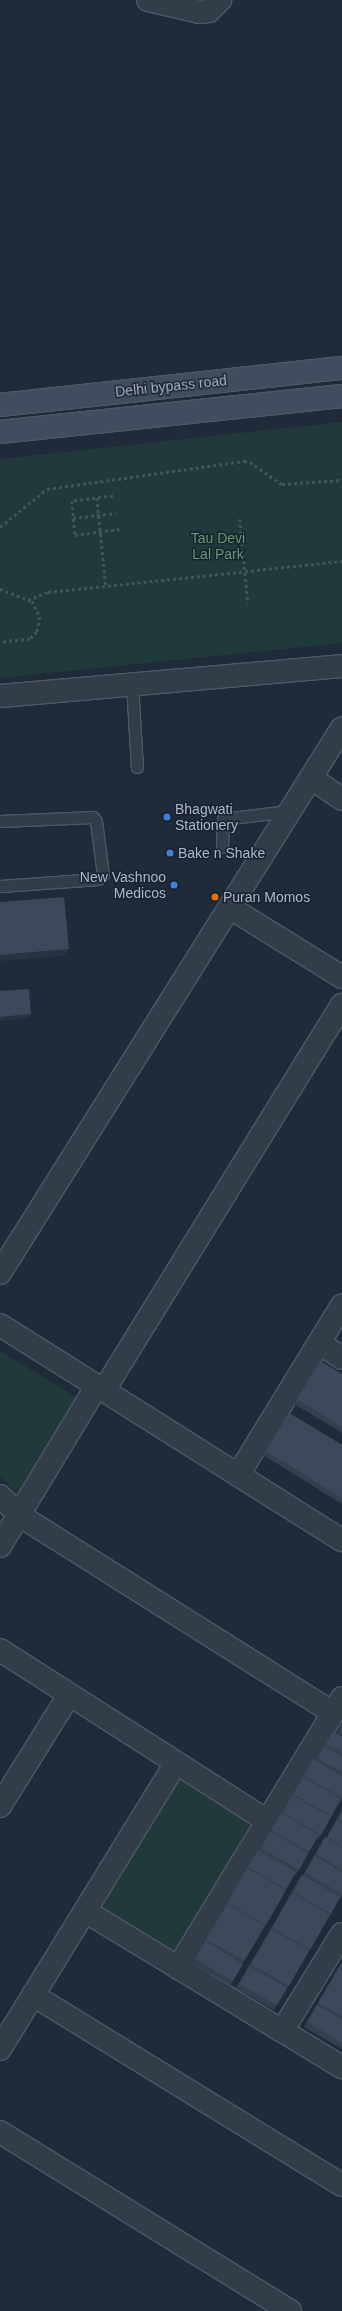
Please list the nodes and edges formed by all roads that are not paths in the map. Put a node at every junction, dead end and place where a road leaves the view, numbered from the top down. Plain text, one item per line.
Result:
1 (148, 0) edge
2 (220, 0) edge
3 (342, 368) edge
4 (342, 396) edge
5 (0, 405) edge
6 (0, 432) edge
7 (342, 666) edge
8 (132, 684) junction
9 (0, 696) edge
10 (342, 728) edge
11 (137, 767) dead end
12 (310, 778) junction
13 (342, 799) edge
14 (290, 811) junction
15 (0, 821) edge
16 (222, 847) dead end
17 (0, 886) edge
18 (229, 907) junction
19 (342, 977) edge
20 (342, 1004) edge
21 (0, 1273) edge
22 (342, 1305) edge
23 (0, 1326) edge
24 (318, 1343) junction
25 (342, 1358) edge
26 (100, 1388) junction
27 (238, 1476) junction
28 (0, 1496) edge
29 (18, 1515) junction
30 (342, 1540) edge
31 (0, 1546) edge
32 (0, 1650) edge
33 (69, 1695) junction
34 (338, 1706) edge
35 (176, 1763) junction
36 (0, 1806) edge
37 (267, 1821) junction
38 (85, 1911) junction
39 (342, 1934) edge
40 (178, 1968) junction
41 (33, 1995) junction
42 (282, 2031) junction
43 (0, 2049) edge
44 (342, 2067) edge
45 (0, 2132) edge
46 (342, 2185) edge
47 (290, 2311) edge

1 - 2 street
3 - 5 main road, Delhi bypass road
4 - 6 main road, Delhi bypass road
7 - 8 street
8 - 9 street
8 - 11 lane
10 - 12 street
12 - 13 street
12 - 14 street
14 - 16 lane
14 - 18 street
15 - 17 lane
18 - 19 street
18 - 21 street
20 - 26 street
22 - 24 street
23 - 26 street
24 - 25 street
24 - 27 street
26 - 27 street
26 - 29 street
27 - 30 street
28 - 29 street
29 - 31 street
29 - 34 street
32 - 33 street
33 - 35 street
33 - 36 street
34 - 37 street
35 - 37 street
35 - 38 street
37 - 40 street
38 - 40 street
38 - 41 street
39 - 42 street
40 - 42 street
41 - 43 street
41 - 46 street
42 - 44 street
45 - 47 street

